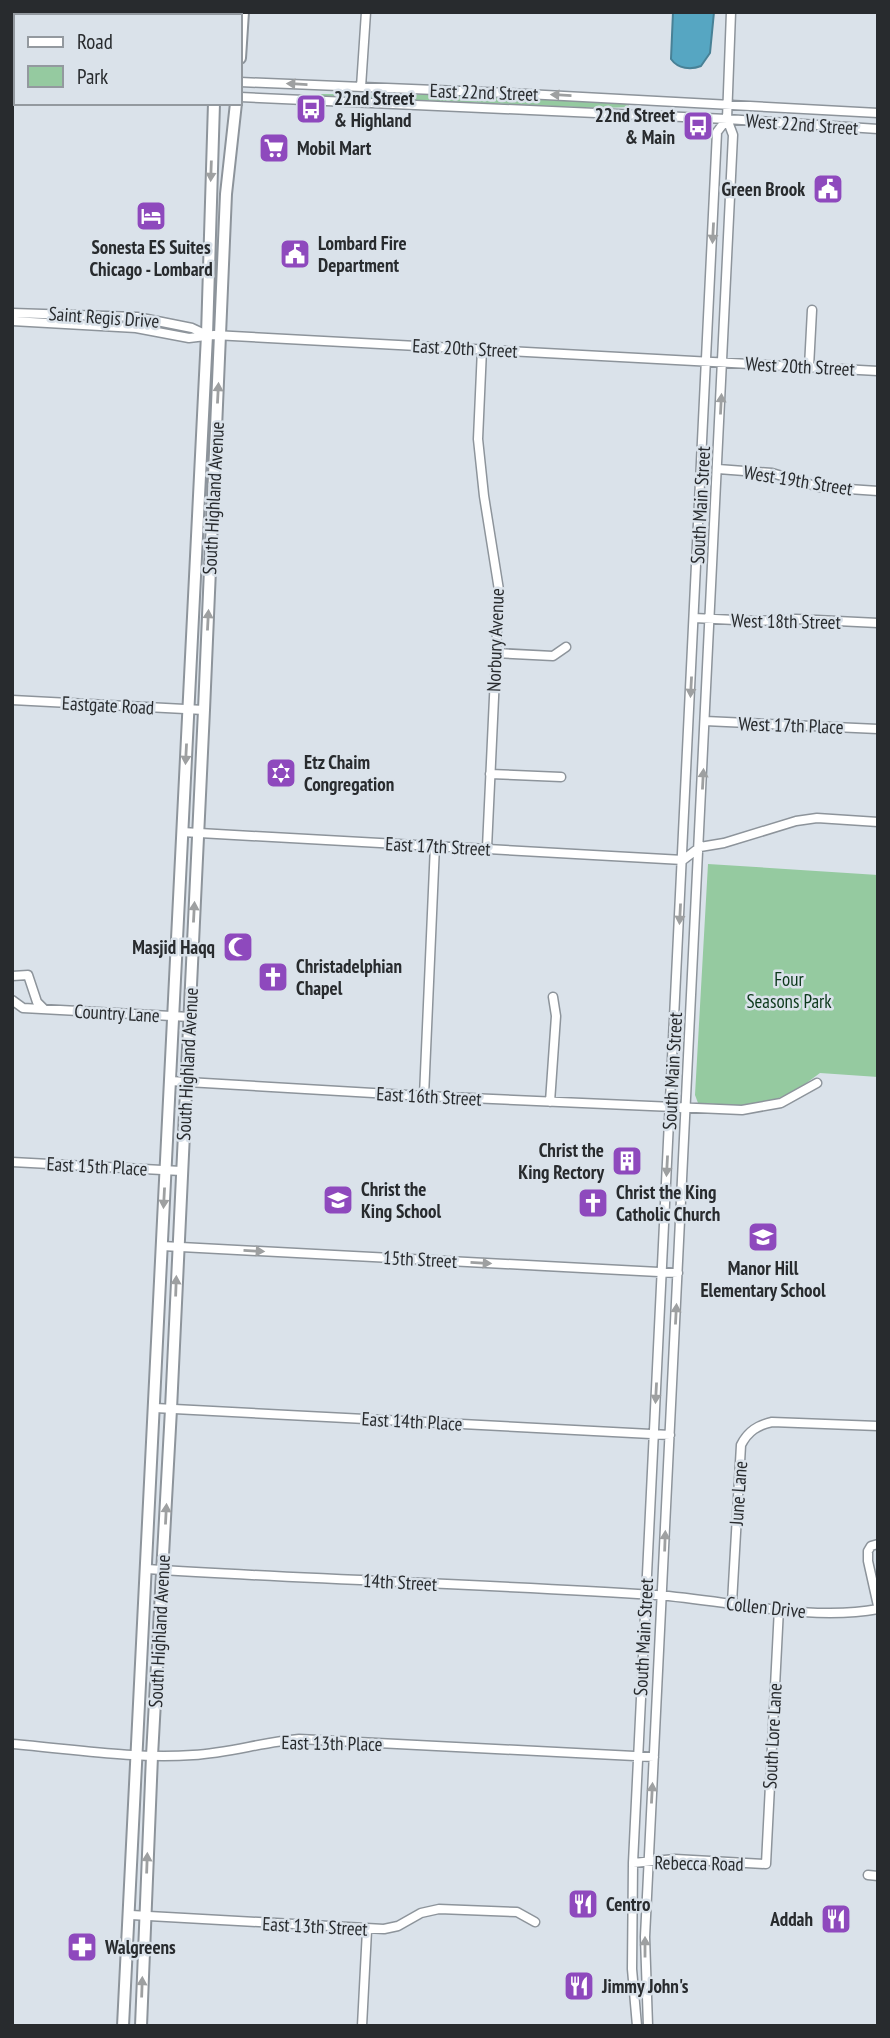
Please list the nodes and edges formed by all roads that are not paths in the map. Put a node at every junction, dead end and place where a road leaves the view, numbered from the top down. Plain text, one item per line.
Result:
1 (366, 12) edge
2 (731, 12) edge
3 (242, 82) edge
4 (361, 87) junction
5 (242, 97) edge
6 (727, 104) junction
7 (214, 105) edge
8 (236, 105) edge
9 (878, 113) edge
10 (727, 119) junction
11 (878, 129) edge
12 (812, 310) dead end
13 (12, 313) edge
14 (93, 315) junction
15 (137, 317) junction
16 (12, 321) edge
17 (93, 326) junction
18 (136, 328) junction
19 (207, 335) junction
20 (221, 335) junction
21 (482, 349) junction
22 (706, 361) junction
23 (723, 362) junction
24 (809, 367) junction
25 (878, 371) edge
26 (718, 470) junction
27 (878, 491) edge
28 (694, 618) junction
29 (710, 619) junction
30 (878, 623) edge
31 (566, 647) dead end
32 (496, 653) junction
33 (12, 700) edge
34 (188, 710) junction
35 (204, 710) junction
36 (705, 721) junction
37 (878, 729) edge
38 (490, 774) junction
39 (561, 777) dead end
40 (878, 822) edge
41 (182, 832) junction
42 (198, 833) junction
43 (435, 845) junction
44 (700, 847) junction
45 (487, 849) junction
46 (683, 860) junction
47 (12, 975) edge
48 (553, 997) dead end
49 (12, 1000) edge
50 (44, 1009) junction
51 (173, 1016) junction
52 (190, 1017) junction
53 (170, 1081) junction
54 (187, 1082) junction
55 (817, 1083) dead end
56 (424, 1096) junction
57 (551, 1102) junction
58 (670, 1107) junction
59 (687, 1108) junction
60 (12, 1162) edge
61 (166, 1170) junction
62 (181, 1171) junction
63 (162, 1246) junction
64 (178, 1247) junction
65 (663, 1272) junction
66 (678, 1273) junction
67 (155, 1408) junction
68 (171, 1409) junction
69 (878, 1426) edge
70 (653, 1434) junction
71 (670, 1434) junction
72 (878, 1544) edge
73 (147, 1569) junction
74 (163, 1570) junction
75 (654, 1595) junction
76 (732, 1603) junction
77 (779, 1608) junction
78 (878, 1608) edge
79 (12, 1744) edge
80 (137, 1756) junction
81 (152, 1756) junction
82 (638, 1757) junction
83 (654, 1758) junction
84 (649, 1861) junction
85 (632, 1863) junction
86 (766, 1864) joint
87 (868, 1875) dead end
88 (878, 1876) edge
89 (131, 1915) junction
90 (145, 1916) junction
91 (535, 1922) dead end
92 (367, 1930) junction
93 (124, 2026) edge
94 (141, 2026) edge
95 (362, 2026) edge
96 (638, 2026) edge
97 (648, 2026) edge

1 - 4 street
2 - 6 street, South Main Street
4 -> 3 street, East 22nd Street
6 -> 4 street, East 22nd Street
5 - 10 street, East 22nd Street
6 - 9 street, West 22nd Street
6 - 10 street, South Main Street
7 -> 19 main road, South Highland Avenue
8 - 20 main road, South Highland Avenue
10 - 11 street, West 22nd Street
10 -> 22 street, South Main Street
10 - 23 street, South Main Street
12 - 24 street
13 - 14 street, Saint Regis Drive
14 - 15 street, Saint Regis Drive
14 - 17 street
15 - 18 street
15 - 19 street, Saint Regis Drive
16 - 17 street, Saint Regis Drive
17 - 18 street, Saint Regis Drive
18 - 19 street, Saint Regis Drive
19 - 20 street, East 20th Street
19 - 34 main road, South Highland Avenue
20 - 21 street, East 20th Street
35 -> 20 main road, South Highland Avenue
21 - 22 street, East 20th Street
21 - 32 street, Norbury Avenue
22 - 23 street, East 20th Street
22 - 28 street, South Main Street
23 - 24 street, West 20th Street
26 -> 23 street, South Main Street
24 - 25 street, West 20th Street
26 - 27 street, West 19th Street
26 - 29 street, South Main Street
28 - 29 street, West 18th Street
28 -> 46 street, South Main Street
29 - 30 street, West 18th Street
29 - 36 street, South Main Street
31 - 32 street
32 - 38 street, Norbury Avenue
33 - 34 street, Eastgate Road
34 - 35 street, Eastgate Road
34 -> 41 main road, South Highland Avenue
35 - 42 main road, South Highland Avenue
36 - 37 street, West 17th Place
44 -> 36 street, South Main Street
38 - 39 street
38 - 45 street, Norbury Avenue
40 - 44 street
41 - 42 street, East 17th Street
41 - 51 main road, South Highland Avenue
42 - 43 street, East 17th Street
52 -> 42 main road, South Highland Avenue
43 - 45 street, East 17th Street
43 - 56 street
44 - 46 street
44 - 59 street, South Main Street
45 - 46 street, East 17th Street
46 -> 58 street, South Main Street
47 - 50 street
48 - 57 street
49 - 50 street, Country Lane
50 - 51 street, Country Lane
51 - 52 street, Country Lane
51 - 53 main road, South Highland Avenue
52 - 54 main road, South Highland Avenue
53 - 54 street, East 16th Street
53 - 61 main road, South Highland Avenue
54 - 56 street, East 16th Street
54 - 62 main road, South Highland Avenue
55 - 59 street, East 16th Street
56 - 57 street, East 16th Street
57 - 58 street, East 16th Street
58 - 59 street, East 16th Street
58 -> 65 street, South Main Street
59 - 66 street, South Main Street
60 - 61 street, East 15th Place
61 - 62 street, East 15th Place
61 -> 63 main road, South Highland Avenue
62 - 64 main road, South Highland Avenue
63 - 64 street, 15th Street
63 - 67 main road, South Highland Avenue
64 -> 65 street, 15th Street
68 -> 64 main road, South Highland Avenue
65 - 66 street, 15th Street
65 -> 70 street, South Main Street
71 -> 66 street, South Main Street
67 - 68 street, East 14th Place
67 - 73 main road, South Highland Avenue
68 - 70 street, East 14th Place
74 -> 68 main road, South Highland Avenue
69 - 76 street, June Lane
70 - 71 street, East 14th Place
70 - 75 street, South Main Street
75 -> 71 street, South Main Street
72 - 78 street
73 - 74 street, 14th Street
73 - 80 main road, South Highland Avenue
74 - 75 street, 14th Street
74 - 81 main road, South Highland Avenue
75 - 76 street, Collen Drive
75 - 82 street, South Main Street
75 - 83 street, South Main Street
76 - 77 street, Collen Drive
77 - 78 street, Collen Drive
77 - 86 street, South Lore Lane
79 - 80 street, East 13th Place
80 - 81 street, East 13th Place
80 - 89 main road, South Highland Avenue
81 - 82 street, East 13th Place
90 -> 81 main road, South Highland Avenue
82 - 83 street, East 13th Place
82 - 85 street, South Main Street
84 -> 83 street, South Main Street
84 - 85 street, Rebecca Road
84 - 86 street, Rebecca Road
97 -> 84 street, South Main Street
85 - 96 street, South Main Street
87 - 88 street
89 - 90 street, East 13th Street
89 - 93 main road, South Highland Avenue
90 - 92 street, East 13th Street
94 -> 90 main road, South Highland Avenue
91 - 92 street, East 13th Street
92 - 95 street

